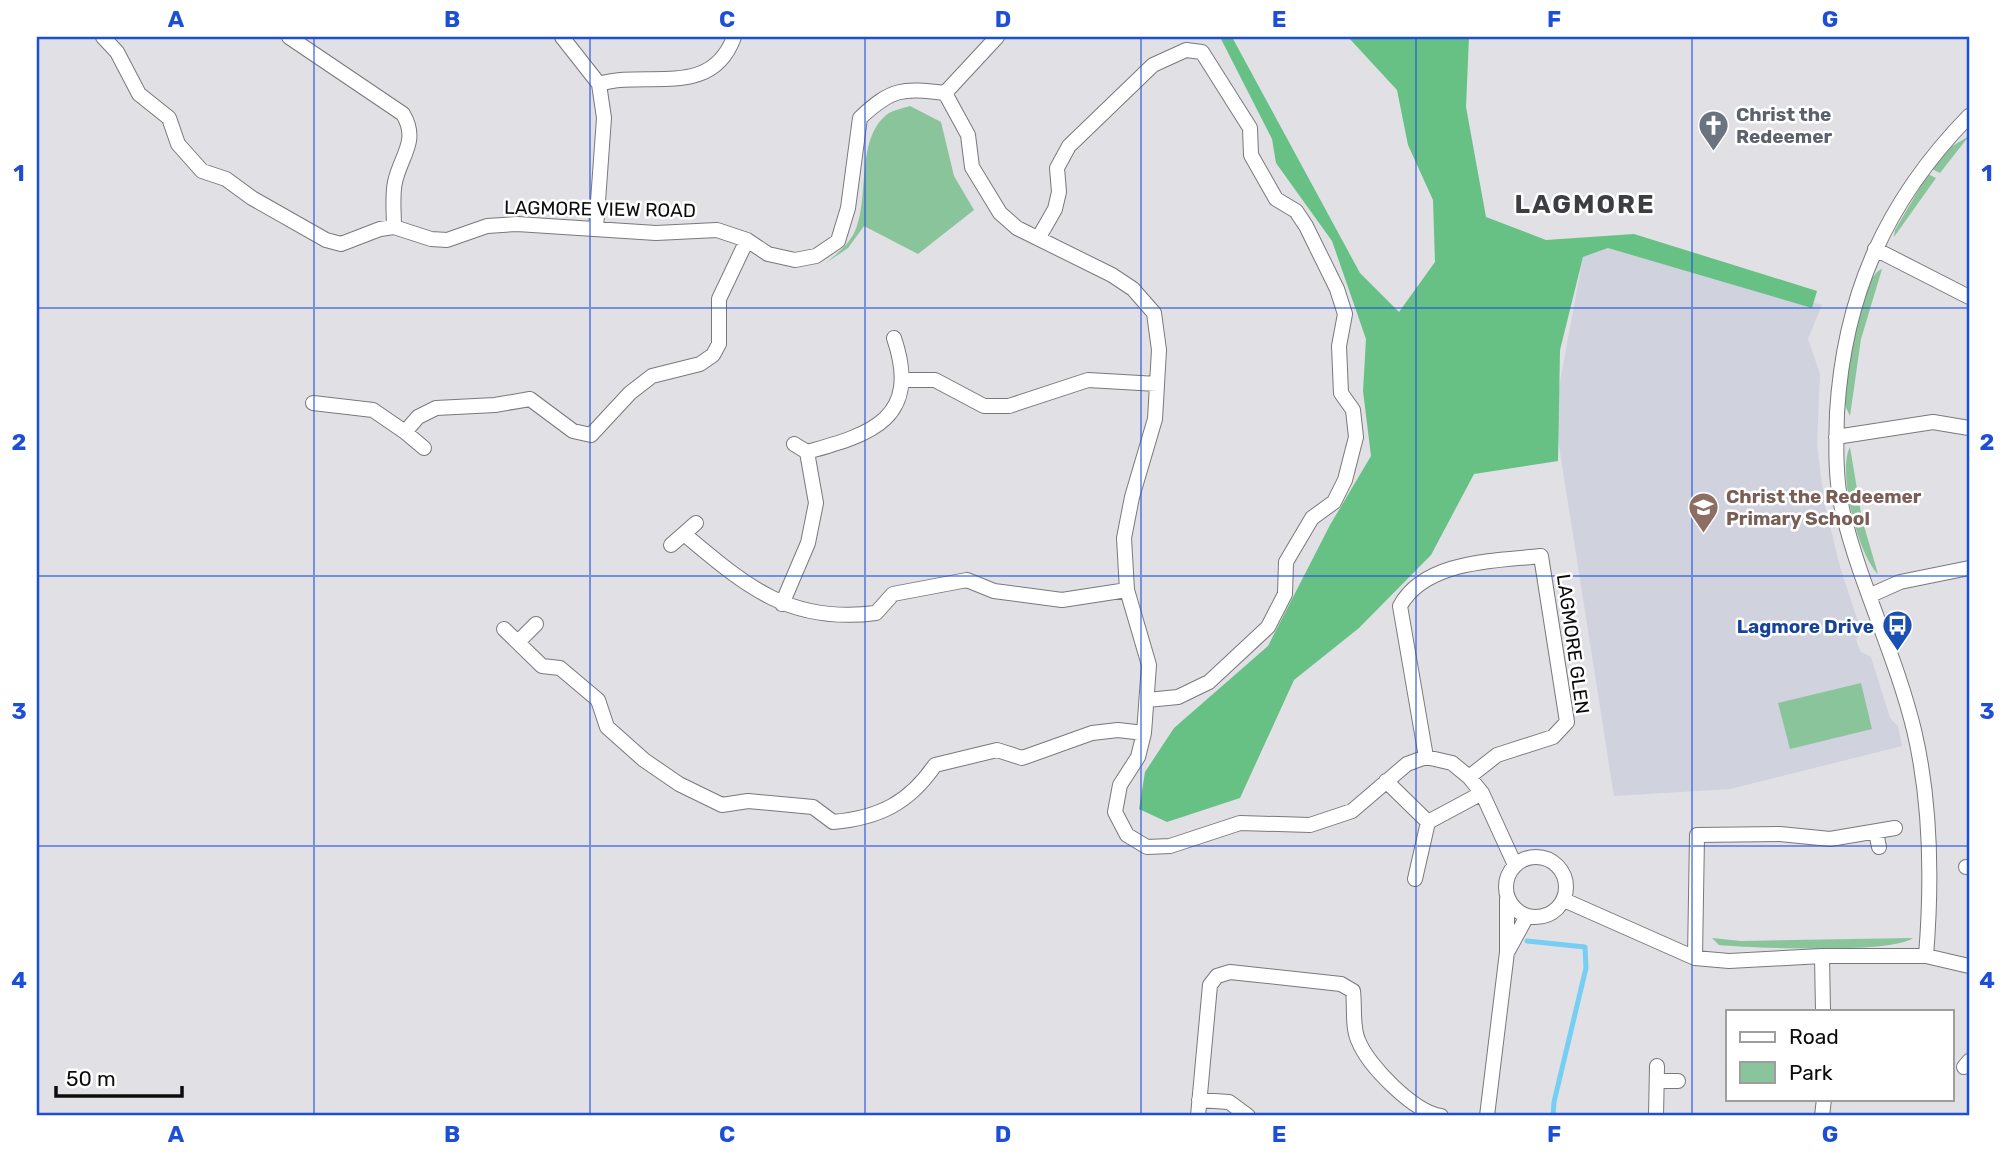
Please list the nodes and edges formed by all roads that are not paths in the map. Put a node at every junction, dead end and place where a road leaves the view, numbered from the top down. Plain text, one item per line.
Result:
1 (103, 37) edge
2 (289, 37) edge
3 (562, 37) edge
4 (734, 37) edge
5 (997, 37) edge
6 (598, 84) junction
7 (945, 93) junction
8 (1969, 117) edge
9 (394, 227) junction
10 (596, 229) junction
11 (1039, 237) junction
12 (747, 240) junction
13 (1875, 249) junction
14 (1969, 297) edge
15 (894, 338) dead end
16 (902, 380) junction
17 (1157, 384) junction
18 (313, 403) dead end
19 (1969, 428) edge
20 (405, 432) junction
21 (1836, 437) junction
22 (794, 444) dead end
23 (424, 448) dead end
24 (807, 452) junction
25 (696, 523) dead end
26 (684, 534) junction
27 (671, 545) dead end
28 (1969, 568) edge
29 (1127, 590) junction
30 (1871, 595) junction
31 (782, 604) junction
32 (536, 624) dead end
33 (504, 629) dead end
34 (518, 642) junction
35 (1147, 700) junction
36 (1144, 733) junction
37 (1426, 757) junction
38 (1469, 777) junction
39 (1386, 781) junction
40 (1482, 793) junction
41 (1427, 822) junction
42 (1895, 828) dead end
43 (1515, 864) junction
44 (1415, 879) dead end
45 (1507, 899) junction
46 (1563, 900) junction
47 (1527, 916) junction
48 (1507, 952) junction
49 (1822, 956) junction
50 (1926, 956) junction
51 (1695, 958) junction
52 (1969, 966) edge
53 (1823, 1010) edge
54 (1657, 1066) dead end
55 (1657, 1081) junction
56 (1678, 1081) dead end
57 (1199, 1100) junction
58 (1198, 1116) edge
59 (1248, 1116) edge
60 (1441, 1116) edge
61 (1487, 1116) edge
62 (1656, 1116) edge

1 - 9 street
2 - 9 street
3 - 6 street
4 - 6 street
5 - 7 street
6 - 10 street
7 - 11 street
7 - 12 street, LAGMORE VIEW ROAD
8 - 13 street
9 - 10 street, LAGMORE VIEW ROAD
10 - 12 street, LAGMORE VIEW ROAD
11 - 17 street
11 - 35 street
12 - 20 street
13 - 14 street
13 - 21 street
15 - 16 street
16 - 17 street
16 - 24 street
17 - 29 street
18 - 20 street
19 - 21 street
20 - 23 street
21 - 30 street
22 - 24 street
24 - 31 street
25 - 26 street
26 - 27 street
26 - 31 street
28 - 30 street
29 - 31 street
29 - 35 street
30 - 50 street
32 - 34 street
33 - 34 street
34 - 36 street
35 - 36 street
36 - 39 street
37 - 38 street
37 - 38 street, LAGMORE GLEN
37 - 39 street
38 - 40 street
39 - 41 street
40 - 41 street
40 - 43 street
41 - 44 street
42 - 51 street
43 - 45 street
43 - 46 street
45 - 47 street
45 - 48 street
46 - 47 street
46 - 51 street
47 - 48 street
48 - 61 street
49 - 50 street
49 - 51 street
49 - 53 street
50 - 52 street
54 - 55 street
55 - 56 street
55 - 62 street
57 - 58 street
57 - 59 street
57 - 60 street

